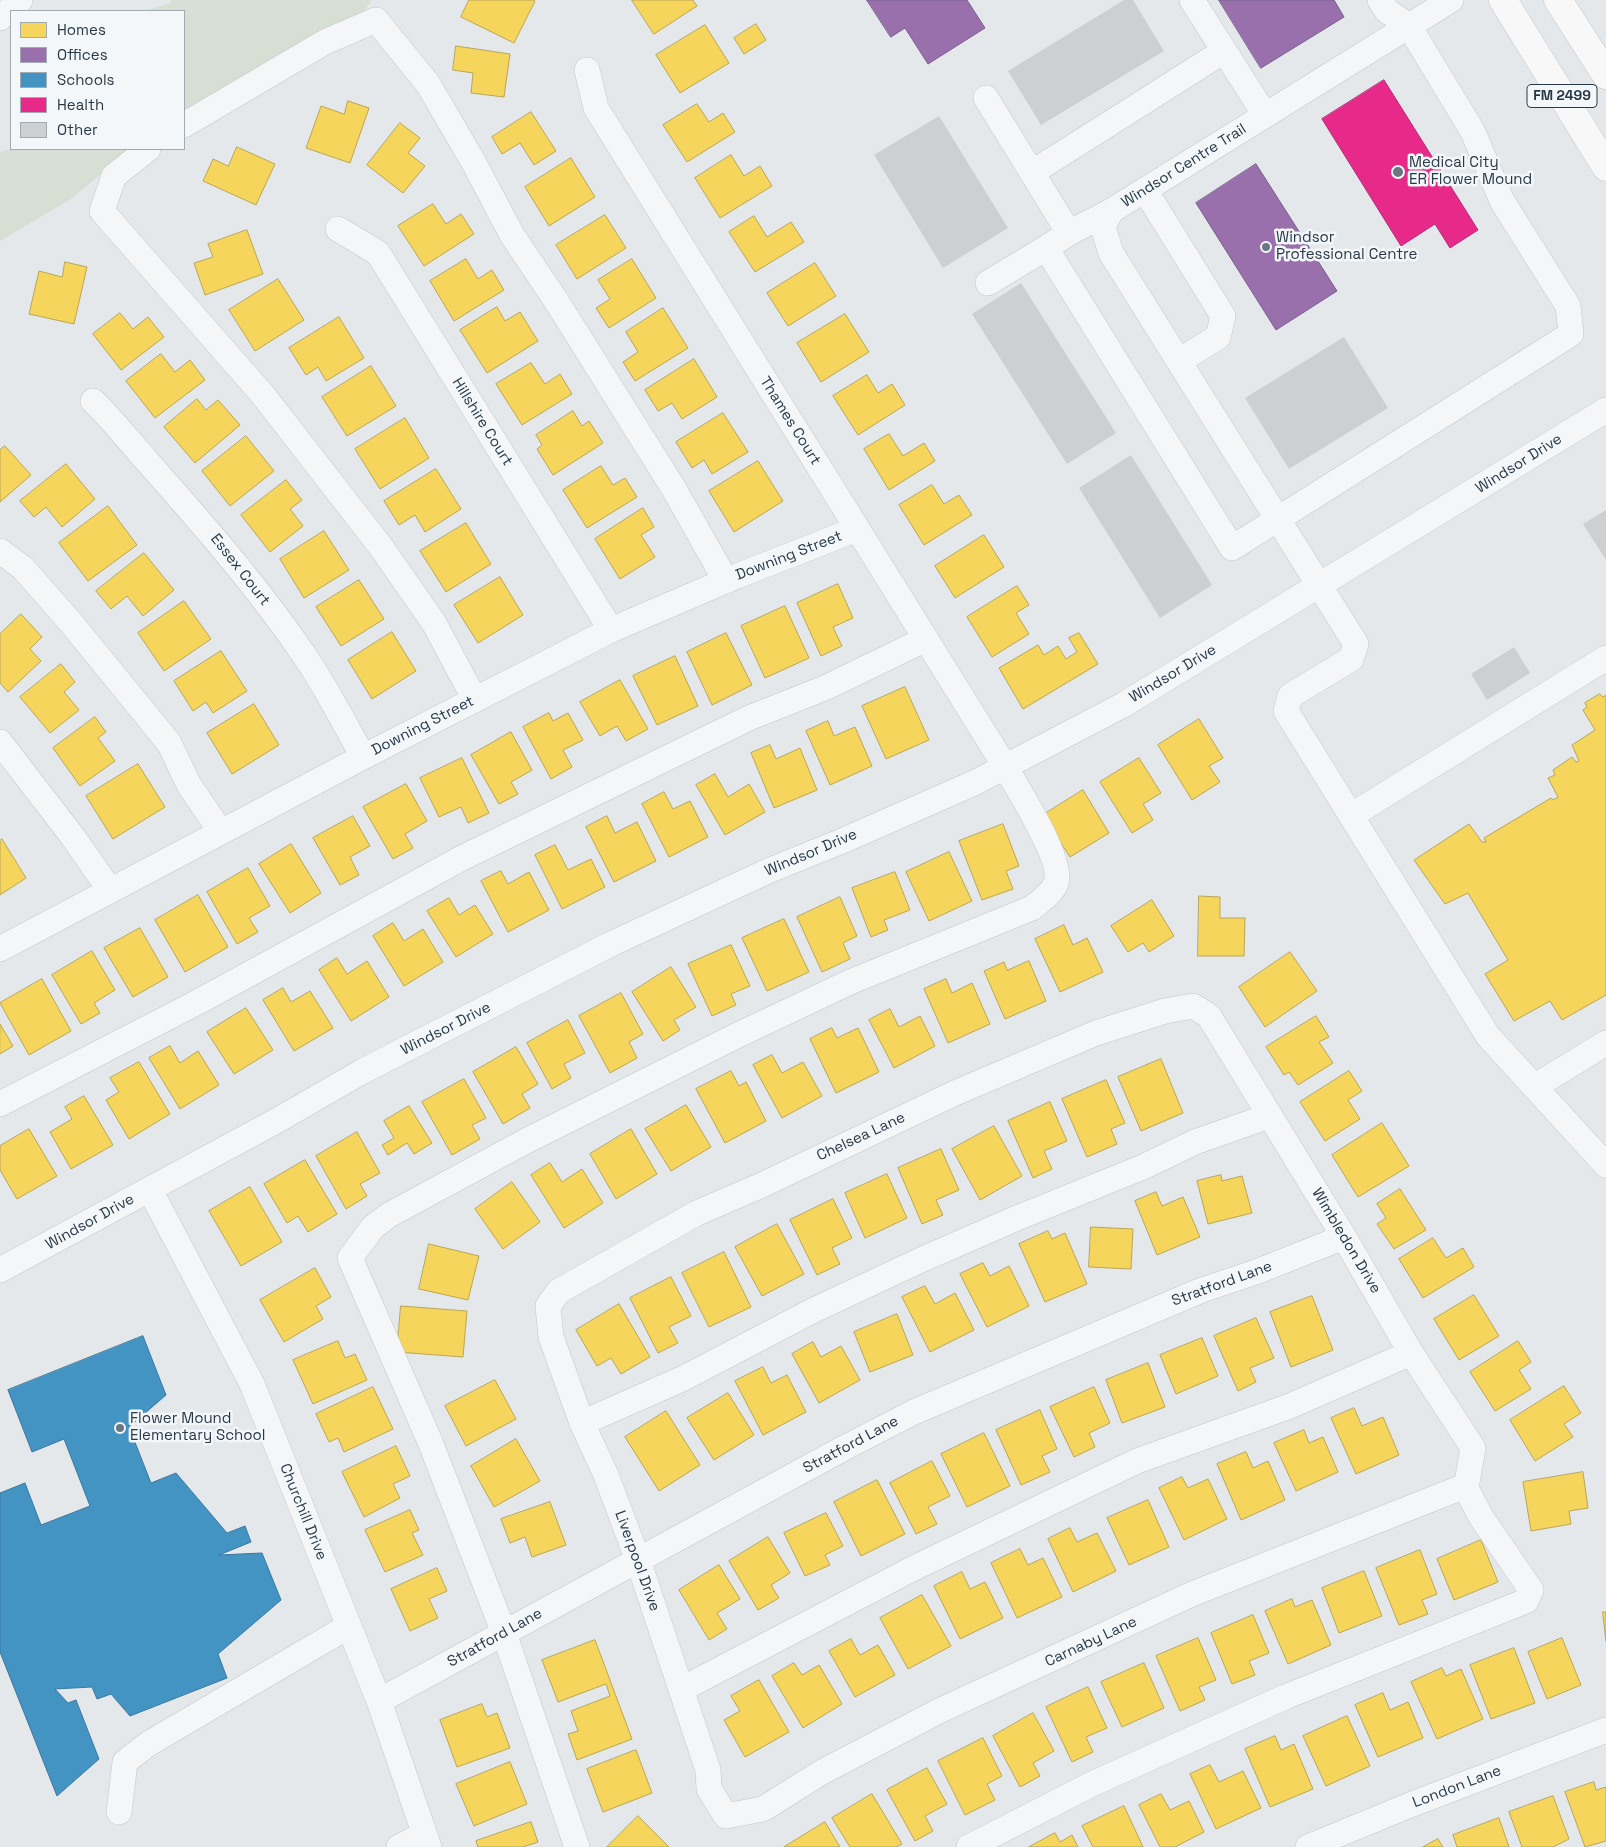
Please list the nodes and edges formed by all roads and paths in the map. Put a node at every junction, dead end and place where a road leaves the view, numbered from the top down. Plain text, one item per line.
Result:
1 (20, 0) edge
2 (1192, 0) edge
3 (1380, 0) edge
4 (1451, 0) edge
5 (1503, 0) edge
6 (1558, 0) edge
7 (0, 18) edge
8 (1409, 26) junction
9 (1224, 51) junction
10 (587, 70) dead end
11 (1606, 75) edge
12 (986, 98) dead end
13 (1265, 116) junction
14 (185, 124) edge
15 (147, 150) edge
16 (1606, 167) edge
17 (1033, 172) junction
18 (1145, 190) junction
19 (1111, 212) junction
20 (338, 229) dead end
21 (1069, 232) junction
22 (1046, 248) junction
23 (988, 283) dead end
24 (1179, 361) junction
25 (93, 401) dead end
26 (1606, 410) edge
27 (1278, 520) junction
28 (857, 529) junction
29 (0, 551) edge
30 (726, 581) junction
31 (1319, 586) junction
32 (611, 630) junction
33 (926, 640) junction
34 (1606, 658) edge
35 (475, 700) junction
36 (0, 742) edge
37 (363, 757) junction
38 (1006, 768) junction
39 (1352, 814) junction
40 (221, 832) junction
41 (110, 890) junction
42 (0, 949) edge
43 (1193, 1006) joint
44 (1606, 1043) edge
45 (1534, 1087) junction
46 (0, 1104) edge
47 (1269, 1116) junction
48 (1606, 1165) edge
49 (150, 1190) junction
50 (1344, 1237) junction
51 (0, 1270) edge
52 (548, 1306) joint
53 (1411, 1352) junction
54 (582, 1423) junction
55 (1466, 1488) junction
56 (638, 1560) junction
57 (349, 1626) junction
58 (504, 1633) junction
59 (682, 1690) junction
60 (379, 1701) junction
61 (1606, 1730) edge
62 (119, 1812) dead end
63 (726, 1816) joint
64 (426, 1841) edge
65 (399, 1847) edge
66 (577, 1847) edge
67 (969, 1847) edge
68 (1308, 1847) edge

1 - 7 street
2 - 9 street
3 - 8 street
4 - 8 street, Windsor Centre Trail
5 - 16 main road, FM 2499
6 - 11 main road, FM 2499
8 - 13 street, Windsor Centre Trail
8 - 27 street
9 - 13 street
9 - 17 street
10 - 28 street, Thames Court
12 - 17 street
13 - 18 street, Windsor Centre Trail
14 - 30 street
15 - 35 street
17 - 21 street
18 - 19 street, Windsor Centre Trail
18 - 24 street
19 - 21 street
19 - 24 street, Windsor Centre Trail
20 - 32 street, Hillshire Court
21 - 22 street
22 - 23 street
22 - 27 street
24 - 27 street, Windsor Centre Trail
25 - 37 street, Essex Court
26 - 31 street, Windsor Drive
27 - 31 street, Windsor Centre Trail
28 - 30 street, Downing Street
28 - 33 street, Thames Court
29 - 40 street
30 - 32 street, Downing Street
31 - 38 street, Windsor Drive
31 - 39 street, Windsor Centre Trail
32 - 35 street, Downing Street
33 - 38 street, Thames Court
33 - 46 street
34 - 39 street
35 - 37 street, Downing Street
36 - 41 street
37 - 40 street, Downing Street
38 - 49 street, Windsor Drive
38 - 58 street, Thames Court
39 - 45 street
40 - 41 street, Downing Street
41 - 42 street, Downing Street
43 - 47 street, Wimbledon Drive
43 - 52 street, Chelsea Lane
44 - 45 street
45 - 48 street
47 - 50 street, Wimbledon Drive
47 - 54 street
49 - 51 street, Windsor Drive
49 - 57 street, Churchill Drive
50 - 53 street, Wimbledon Drive
50 - 56 street, Stratford Lane
52 - 54 street, Liverpool Drive
53 - 55 street, Wimbledon Drive
53 - 59 street
54 - 56 street, Liverpool Drive
55 - 63 street, Carnaby Lane
55 - 67 street
56 - 58 street, Stratford Lane
56 - 59 street, Liverpool Drive
57 - 60 street, Churchill Drive
57 - 62 street
58 - 60 street, Stratford Lane
58 - 66 street
59 - 63 street, Liverpool Drive
60 - 64 street, Churchill Drive
61 - 68 street, London Lane
64 - 65 street

